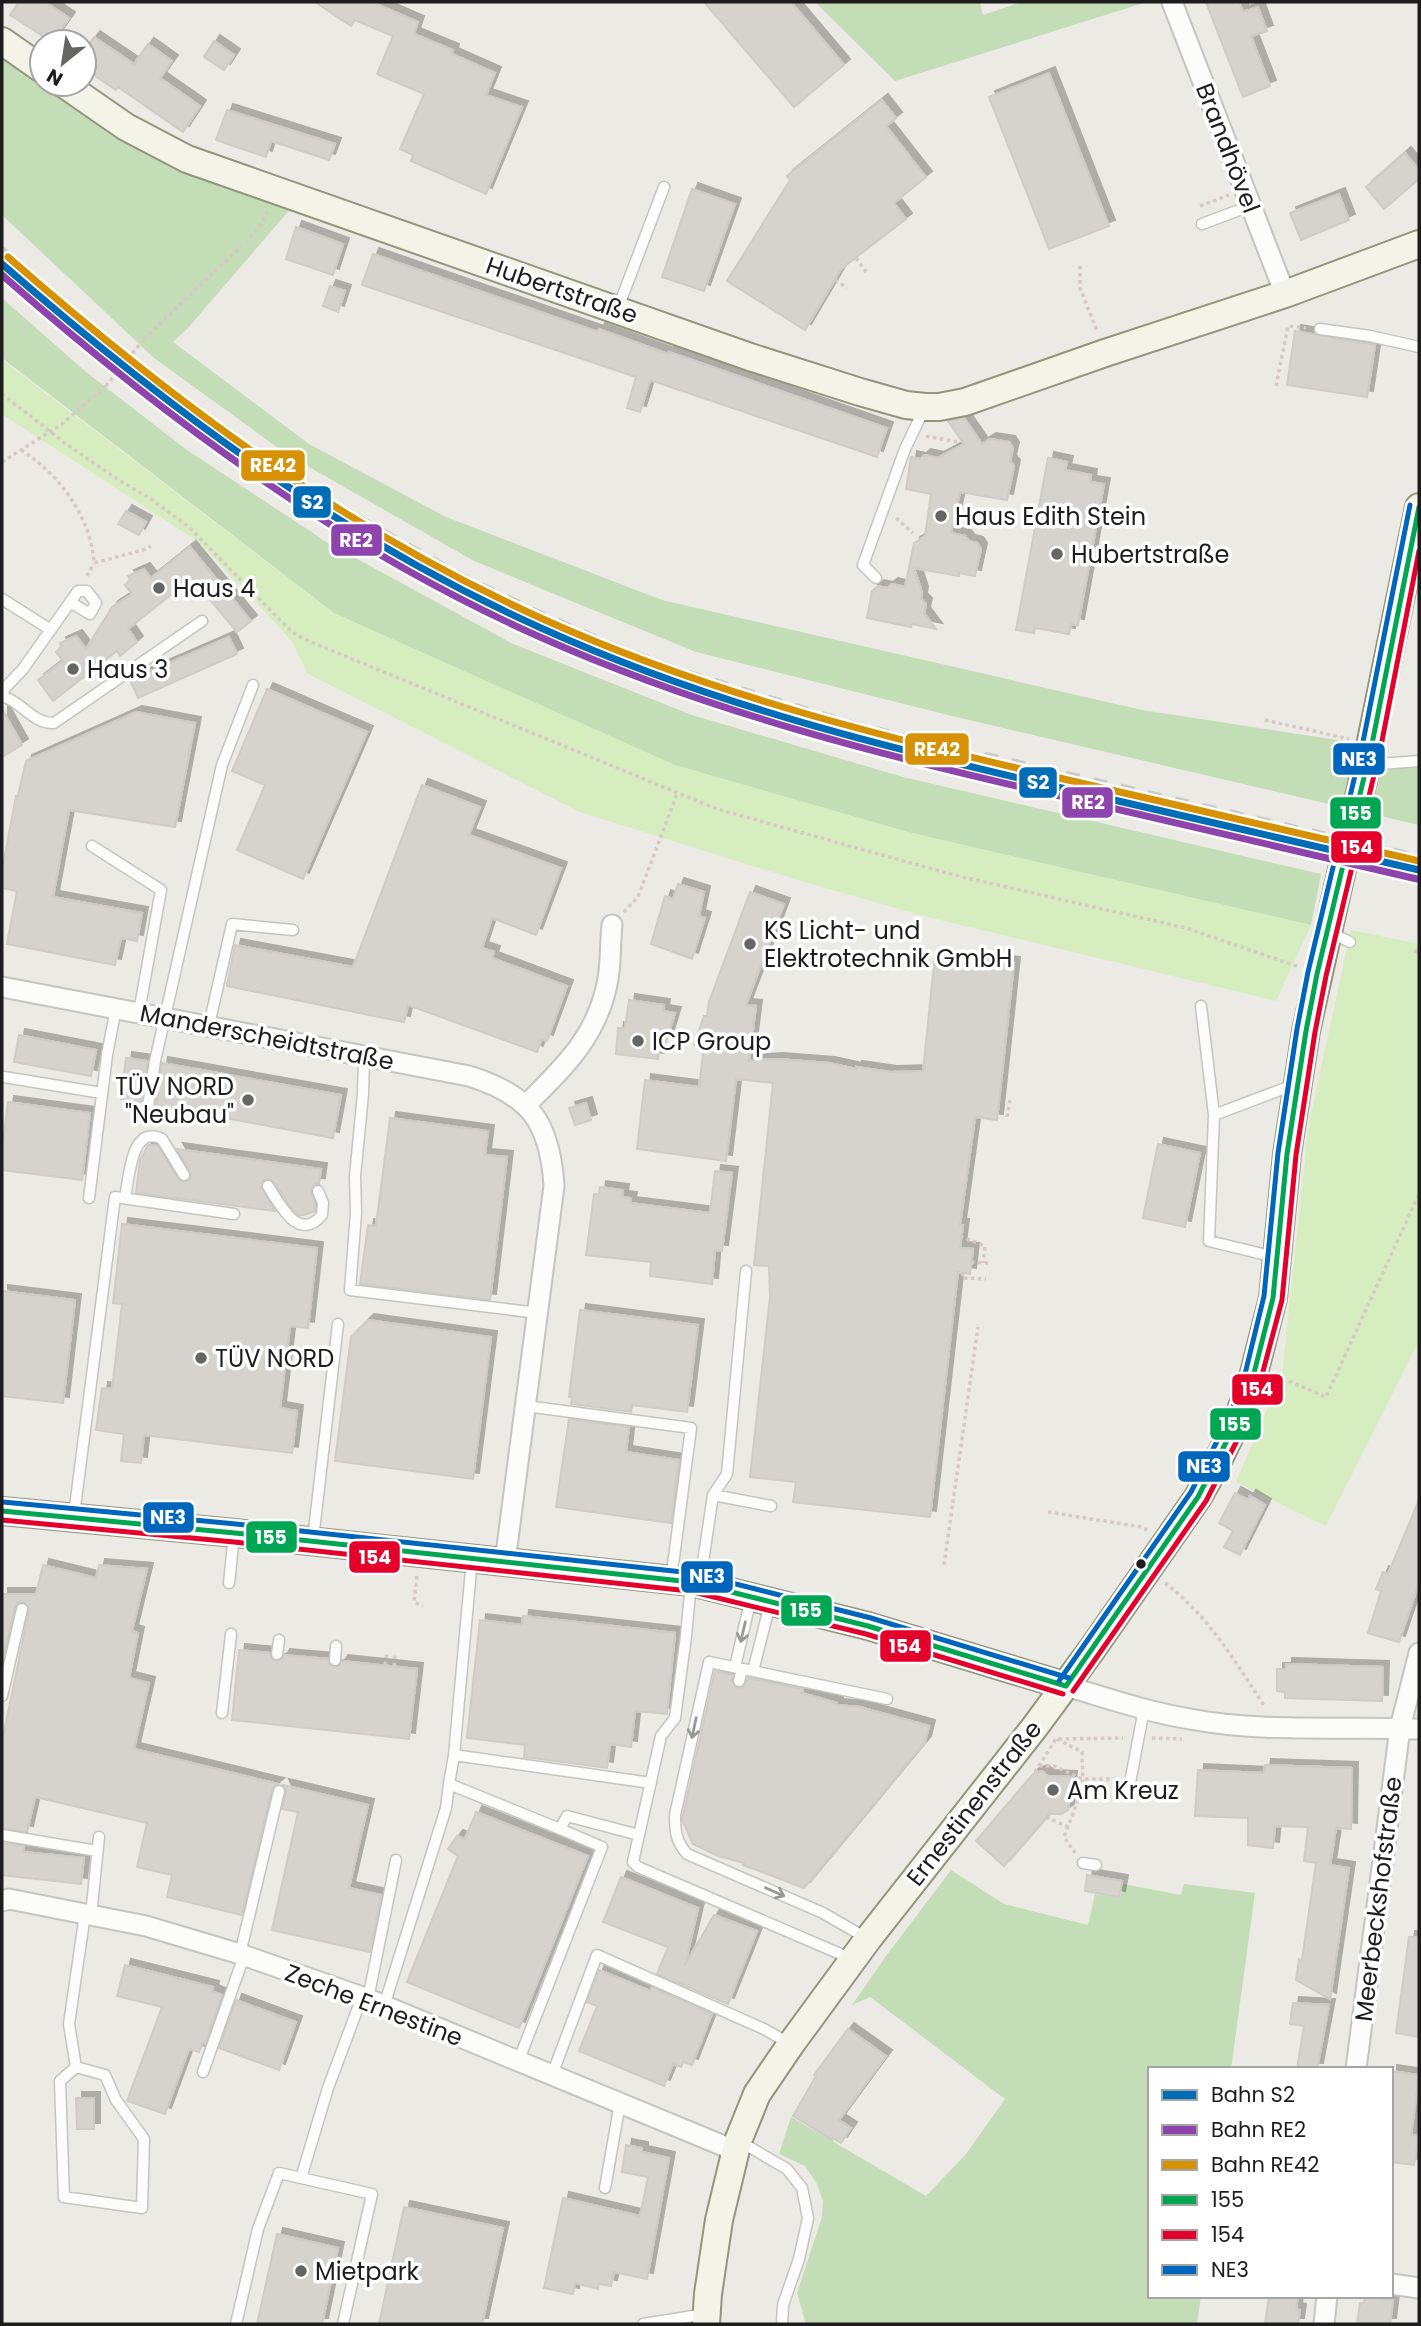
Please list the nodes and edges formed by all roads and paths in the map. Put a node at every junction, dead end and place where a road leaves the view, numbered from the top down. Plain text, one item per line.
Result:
1 (1172, 2) edge
2 (2, 41) edge
3 (28, 59) edge
4 (85, 98) edge
5 (664, 187) dead end
6 (274, 191) junction
7 (1247, 198) junction
8 (1200, 206) dead end
9 (1202, 224) dead end
10 (1411, 253) edge
11 (856, 258) dead end
12 (1080, 266) dead end
13 (866, 272) dead end
14 (835, 280) dead end
15 (847, 288) dead end
16 (1285, 294) junction
17 (618, 309) junction
18 (1095, 327) dead end
19 (1320, 329) joint
20 (1419, 347) edge
21 (1276, 386) dead end
22 (2, 394) edge
23 (925, 407) junction
24 (51, 431) junction
25 (914, 434) junction
26 (958, 442) dead end
27 (21, 450) junction
28 (2, 462) edge
29 (884, 506) junction
30 (1419, 507) edge
31 (913, 533) dead end
32 (151, 546) dead end
33 (876, 578) dead end
34 (2, 599) edge
35 (70, 603) dead end
36 (202, 621) dead end
37 (51, 630) junction
38 (253, 685) dead end
39 (2, 696) edge
40 (1265, 720) dead end
41 (1419, 761) edge
42 (1367, 763) junction
43 (677, 794) junction
44 (92, 846) dead end
45 (612, 925) joint
46 (293, 930) dead end
47 (1318, 974) junction
48 (2, 987) edge
49 (1201, 1006) dead end
50 (116, 1007) junction
51 (139, 1012) junction
52 (165, 1017) junction
53 (209, 1025) junction
54 (364, 1055) junction
55 (4, 1077) dead end
56 (1299, 1082) junction
57 (102, 1093) junction
58 (1010, 1100) dead end
59 (526, 1105) junction
60 (1214, 1115) junction
61 (1007, 1117) dead end
62 (146, 1119) dead end
63 (184, 1175) dead end
64 (268, 1186) dead end
65 (318, 1191) dead end
66 (1419, 1194) edge
67 (89, 1198) dead end
68 (125, 1198) junction
69 (234, 1214) dead end
70 (960, 1236) dead end
71 (1278, 1258) junction
72 (971, 1262) dead end
73 (746, 1271) dead end
74 (963, 1273) dead end
75 (986, 1279) dead end
76 (538, 1313) junction
77 (338, 1324) dead end
78 (978, 1327) dead end
79 (1289, 1381) dead end
80 (526, 1406) junction
81 (713, 1495) junction
82 (771, 1506) dead end
83 (2, 1511) edge
84 (1048, 1512) dead end
85 (74, 1519) junction
86 (235, 1533) junction
87 (313, 1542) junction
88 (1166, 1544) junction
89 (420, 1553) junction
90 (472, 1558) junction
91 (505, 1562) junction
92 (944, 1565) dead end
93 (1147, 1570) junction
94 (687, 1582) junction
95 (229, 1583) dead end
96 (761, 1600) junction
97 (423, 1606) dead end
98 (22, 1609) dead end
99 (231, 1634) dead end
100 (279, 1640) dead end
101 (336, 1646) dead end
102 (387, 1652) dead end
103 (395, 1653) dead end
104 (1419, 1653) edge
105 (277, 1654) dead end
106 (335, 1660) dead end
107 (385, 1665) dead end
108 (394, 1666) dead end
109 (748, 1670) junction
110 (739, 1681) dead end
111 (757, 1685) dead end
112 (1066, 1686) junction
113 (2, 1696) edge
114 (887, 1699) dead end
115 (1144, 1709) junction
116 (222, 1713) dead end
117 (1278, 1726) junction
118 (1034, 1728) junction
119 (1410, 1729) edge
120 (454, 1755) junction
121 (1035, 1772) dead end
122 (1082, 1779) junction
123 (651, 1783) junction
124 (1130, 1783) joint
125 (450, 1784) junction
126 (279, 1791) dead end
127 (1046, 1817) dead end
128 (1068, 1827) junction
129 (560, 1829) junction
130 (2, 1835) edge
131 (639, 1835) junction
132 (99, 1837) dead end
133 (97, 1851) junction
134 (396, 1860) dead end
135 (1083, 1863) joint
136 (1096, 1865) dead end
137 (2, 1901) edge
138 (88, 1914) junction
139 (860, 1949) junction
140 (242, 1955) junction
141 (372, 2001) junction
142 (791, 2044) junction
143 (518, 2062) junction
144 (76, 2067) junction
145 (1356, 2067) edge
146 (203, 2072) dead end
147 (552, 2075) junction
148 (620, 2103) junction
149 (737, 2146) junction
150 (301, 2178) junction
151 (605, 2188) dead end
152 (1393, 2284) edge
153 (1419, 2288) edge
154 (1327, 2298) edge
155 (706, 2319) edge
156 (236, 2324) edge
157 (343, 2324) edge
158 (643, 2324) edge
159 (782, 2324) edge
160 (1324, 2324) edge

1 - 7 street, Brandhövel
2 - 3 street
4 - 6 street, Hubertstraße
5 - 17 lane
6 - 17 street, Hubertstraße
6 - 24 path, bridge
7 - 8 path
7 - 9 lane
7 - 16 street, Brandhövel
10 - 16 street, Hubertstraße
11 - 13 path
12 - 18 path
14 - 15 path
16 - 23 street, Hubertstraße
17 - 23 street, Hubertstraße
19 - 20 lane
19 - 21 path
22 - 24 path
23 - 25 lane
24 - 27 path
24 - 43 path
25 - 26 path
25 - 29 lane
27 - 28 path
27 - 32 path
29 - 31 path
29 - 33 lane
30 - 42 street, Ernestinenstraße
34 - 37 lane
35 - 37 lane
36 - 39 lane
37 - 39 lane
38 - 52 lane
40 - 42 path
41 - 42 lane
42 - 47 street, Ernestinenstraße, bridge
43 - 45 path
43 - 47 path
44 - 51 lane
45 - 59 street
46 - 53 lane
47 - 56 street, Ernestinenstraße
48 - 50 street, Manderscheidtstraße
49 - 60 lane
50 - 51 street, Manderscheidtstraße
50 - 57 lane
51 - 52 street, Manderscheidtstraße
52 - 53 street, Manderscheidtstraße
52 - 62 lane
53 - 54 street, Manderscheidtstraße
54 - 59 street, Manderscheidtstraße
54 - 76 lane
55 - 57 lane
56 - 60 lane
56 - 71 street, Ernestinenstraße
57 - 67 lane
58 - 61 path
59 - 76 street, Manderscheidtstraße
60 - 71 lane
63 - 68 lane
64 - 65 lane
66 - 79 path
68 - 69 lane
68 - 85 lane
70 - 72 path
71 - 88 street, Ernestinenstraße
73 - 81 lane
74 - 75 path
76 - 80 street, Manderscheidtstraße
77 - 87 lane
78 - 92 path
80 - 91 street, Manderscheidtstraße
80 - 94 lane
81 - 82 lane
81 - 94 lane
83 - 85 street
84 - 88 path
85 - 86 street
86 - 87 street
86 - 95 lane
87 - 89 street
88 - 93 street, Ernestinenstraße
89 - 90 street
89 - 97 path
90 - 91 street
90 - 120 lane
91 - 94 street
93 - 112 street, Ernestinenstraße
93 - 117 path
94 - 96 street
94 - 123 lane
96 -> 109 lane
96 - 109 lane
96 - 112 street
98 - 113 lane
99 - 116 lane
100 - 105 lane
101 - 106 lane
102 - 107 path
103 - 108 path
104 - 119 street, Meerbeckshofstraße
109 - 110 lane
109 - 111 lane
109 - 114 lane
109 -> 139 lane
112 - 115 street
112 - 118 street, Ernestinenstraße
115 - 117 street
115 - 124 lane
117 - 119 street
118 - 122 path
118 - 139 street, Ernestinenstraße
119 - 145 street, Meerbeckshofstraße
120 - 123 lane
120 - 125 lane
121 - 122 path
122 - 124 path
122 - 128 path
123 - 131 lane
125 - 129 lane
125 - 141 lane
126 - 140 lane
127 - 128 path
128 - 135 path
129 - 131 lane
129 - 143 lane
130 - 133 lane
131 - 139 lane
132 - 133 lane
133 - 138 lane
134 - 141 lane
135 - 136 lane
137 - 138 street, Zeche Ernestine
138 - 140 street, Zeche Ernestine
138 - 144 lane
139 - 142 street, Ernestinenstraße
140 - 141 street, Zeche Ernestine
140 - 146 lane
141 - 143 street, Zeche Ernestine
141 - 150 lane
142 - 147 lane
142 - 149 street, Ernestinenstraße
143 - 147 street, Zeche Ernestine
144 - 144 lane
147 - 148 street, Zeche Ernestine
148 - 149 street, Zeche Ernestine
148 - 151 lane
149 - 155 street, Ernestinenstraße
149 - 159 lane
150 - 156 lane
150 - 157 lane
152 - 153 street
154 - 160 street
155 - 158 lane

